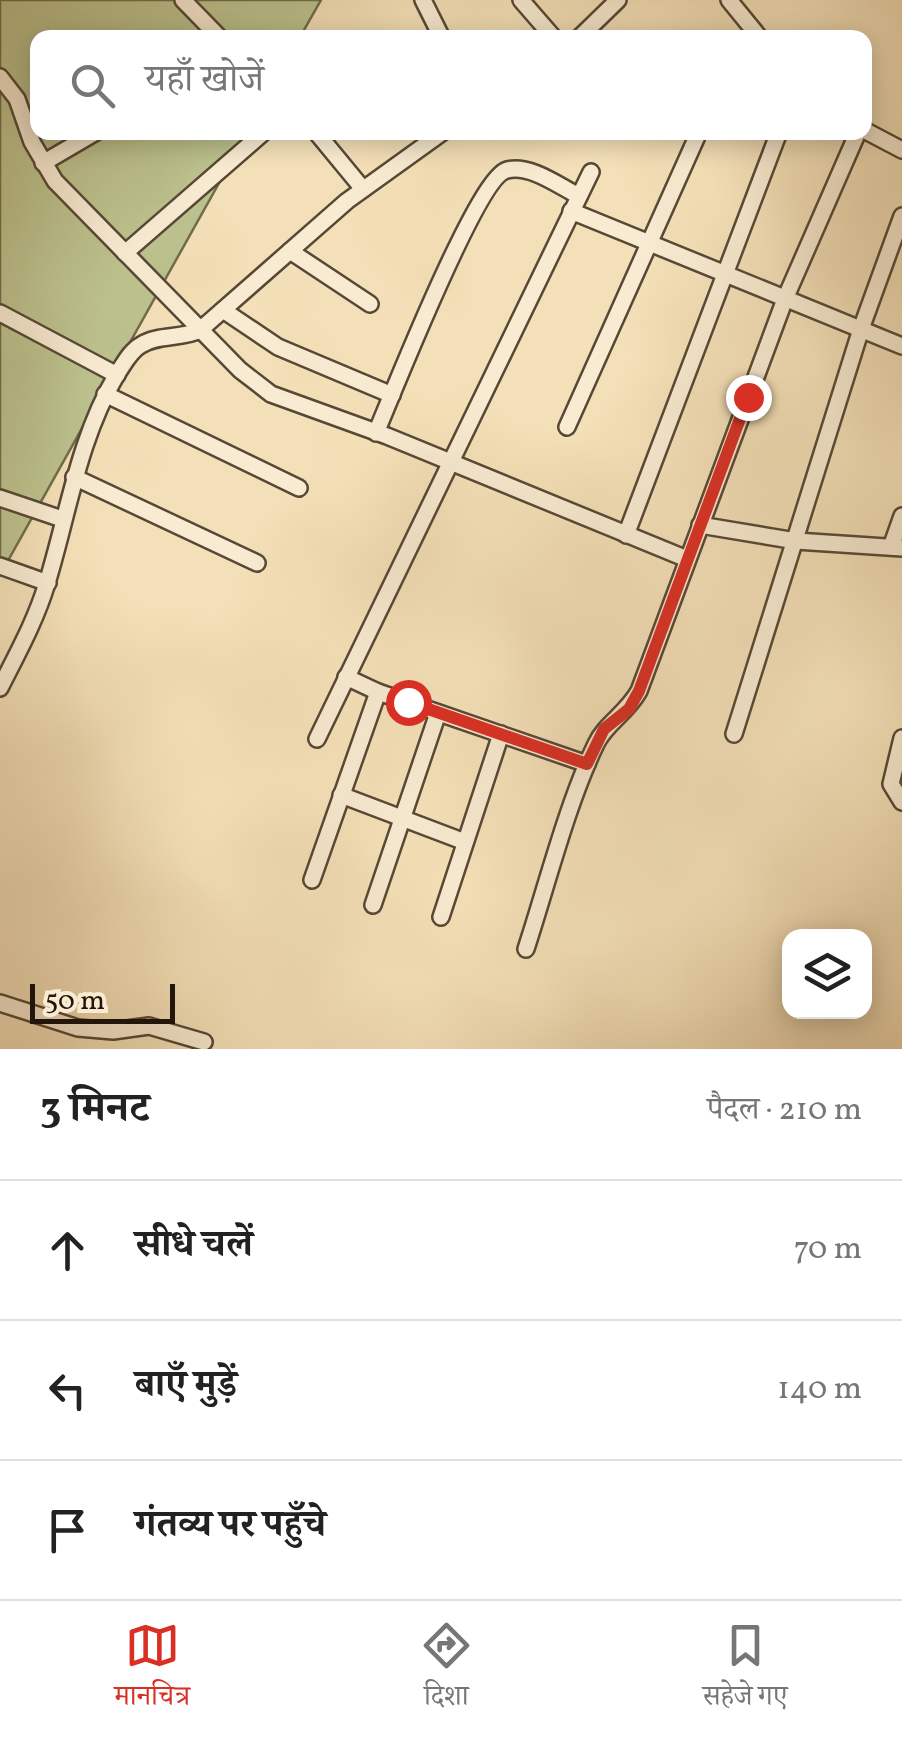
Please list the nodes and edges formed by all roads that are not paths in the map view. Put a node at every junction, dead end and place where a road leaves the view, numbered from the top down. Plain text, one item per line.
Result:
1 (183, 0) edge
2 (424, 0) edge
3 (521, 0) edge
4 (618, 0) edge
5 (728, 0) edge
6 (212, 30) edge
7 (438, 30) edge
8 (547, 30) edge
9 (587, 30) edge
10 (744, 30) edge
11 (0, 76) edge
12 (872, 134) edge
13 (30, 136) edge
14 (31, 140) edge
15 (82, 140) edge
16 (255, 140) edge
17 (323, 140) edge
18 (431, 140) edge
19 (695, 140) edge
20 (776, 140) edge
21 (855, 140) edge
22 (902, 150) edge
23 (43, 163) junction
24 (591, 172) dead end
25 (363, 189) junction
26 (575, 203) junction
27 (902, 216) edge
28 (649, 241) junction
29 (290, 251) junction
30 (124, 253) junction
31 (723, 274) junction
32 (786, 299) junction
33 (370, 304) dead end
34 (223, 310) junction
35 (0, 313) edge
36 (861, 329) junction
37 (200, 330) junction
38 (902, 346) edge
39 (117, 375) junction
40 (105, 394) junction
41 (392, 395) junction
42 (568, 427) dead end
43 (376, 433) junction
44 (450, 462) junction
45 (74, 476) junction
46 (299, 488) dead end
47 (0, 498) edge
48 (902, 516) edge
49 (62, 520) junction
50 (700, 524) junction
51 (626, 534) junction
52 (796, 541) junction
53 (896, 547) edge
54 (687, 560) junction
55 (257, 563) dead end
56 (0, 566) edge
57 (48, 583) junction
58 (346, 677) junction
59 (0, 688) edge
60 (378, 692) junction
61 (438, 713) junction
62 (501, 734) junction
63 (734, 734) dead end
64 (902, 738) edge
65 (317, 739) dead end
66 (587, 764) junction
67 (341, 796) junction
68 (902, 802) edge
69 (402, 819) junction
70 (465, 842) junction
71 (312, 880) dead end
72 (373, 905) dead end
73 (441, 916) dead end
74 (526, 949) dead end
75 (0, 1003) edge
76 (204, 1042) dead end

1 - 6 street
2 - 7 street
3 - 8 street
4 - 9 street
5 - 10 street
11 - 13 street
12 - 22 street
14 - 23 street
15 - 23 street
16 - 30 street
17 - 25 street
18 - 25 street
19 - 28 street
20 - 31 street
21 - 32 street
23 - 30 street
24 - 26 street
25 - 29 street
26 - 28 street
26 - 41 street
26 - 44 street
27 - 36 street
28 - 31 street
28 - 42 street
29 - 33 street
29 - 34 street
30 - 37 street
31 - 32 street
31 - 51 street
32 - 36 street
32 - 50 street
34 - 37 street
34 - 41 street
35 - 39 street
36 - 38 street
36 - 52 street
37 - 39 street
37 - 43 street
39 - 40 street
40 - 45 street
40 - 46 street
41 - 43 street
43 - 44 street
44 - 51 street
44 - 58 street
45 - 49 street
45 - 55 street
47 - 49 street
48 - 53 street
49 - 57 street
50 - 52 street
50 - 54 street
51 - 54 street
52 - 53 street
52 - 63 street
54 - 66 street
56 - 57 street
57 - 59 street
58 - 60 street
58 - 65 street
60 - 61 street
60 - 67 street
61 - 62 street
61 - 69 street
62 - 66 street
62 - 70 street
64 - 68 street
66 - 74 street
67 - 69 street
67 - 71 street
69 - 70 street
69 - 72 street
70 - 73 street
75 - 76 street

